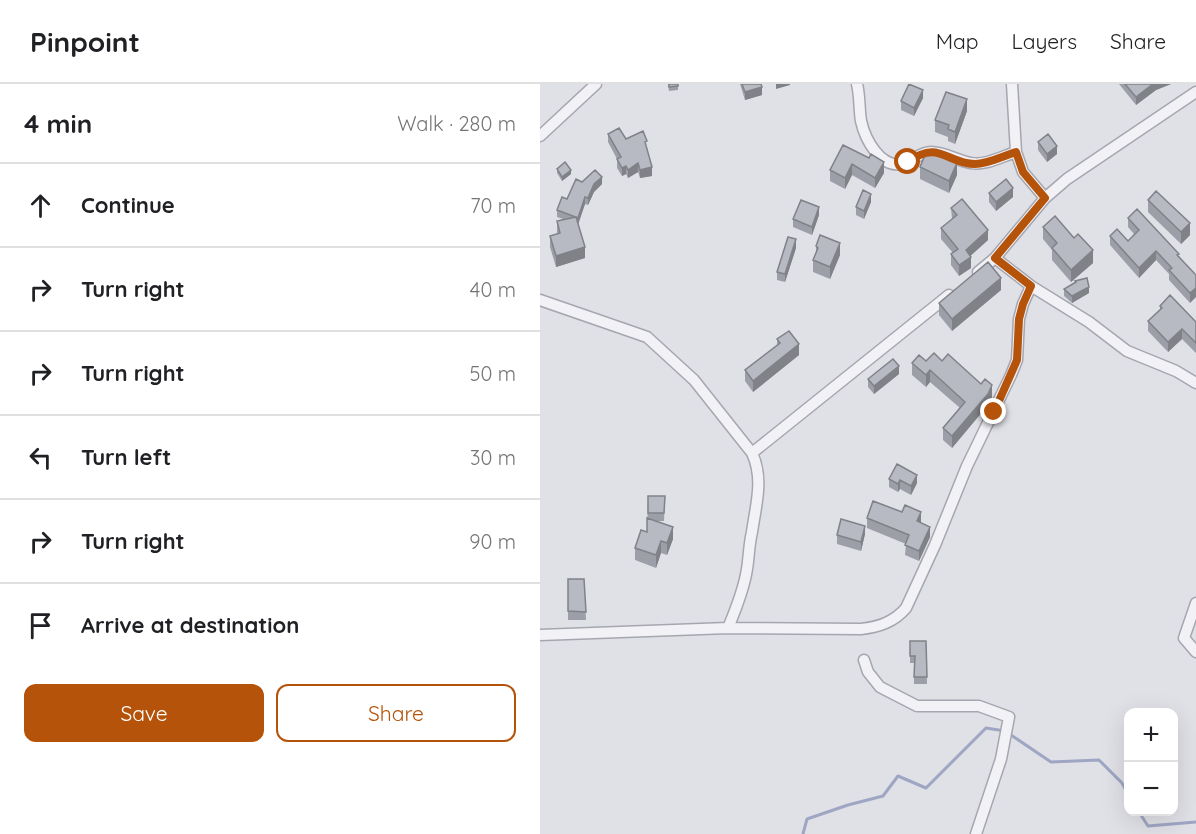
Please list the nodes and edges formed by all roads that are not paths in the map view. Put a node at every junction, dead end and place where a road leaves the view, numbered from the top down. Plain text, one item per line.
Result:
1 (596, 84) edge
2 (857, 84) edge
3 (1012, 84) edge
4 (1196, 92) edge
5 (540, 136) edge
6 (1016, 152) junction
7 (1045, 198) junction
8 (995, 258) junction
9 (1031, 286) junction
10 (540, 300) edge
11 (1196, 383) edge
12 (752, 453) junction
13 (1196, 603) edge
14 (728, 628) junction
15 (540, 635) edge
16 (1196, 652) edge
17 (864, 660) dead end
18 (976, 834) edge

1 - 5 street
2 - 6 street
3 - 6 street
4 - 7 street
6 - 7 street
7 - 8 street
8 - 9 street
8 - 12 street
9 - 11 street
9 - 14 street
10 - 12 street
12 - 14 street
13 - 16 street
14 - 15 street
17 - 18 street

